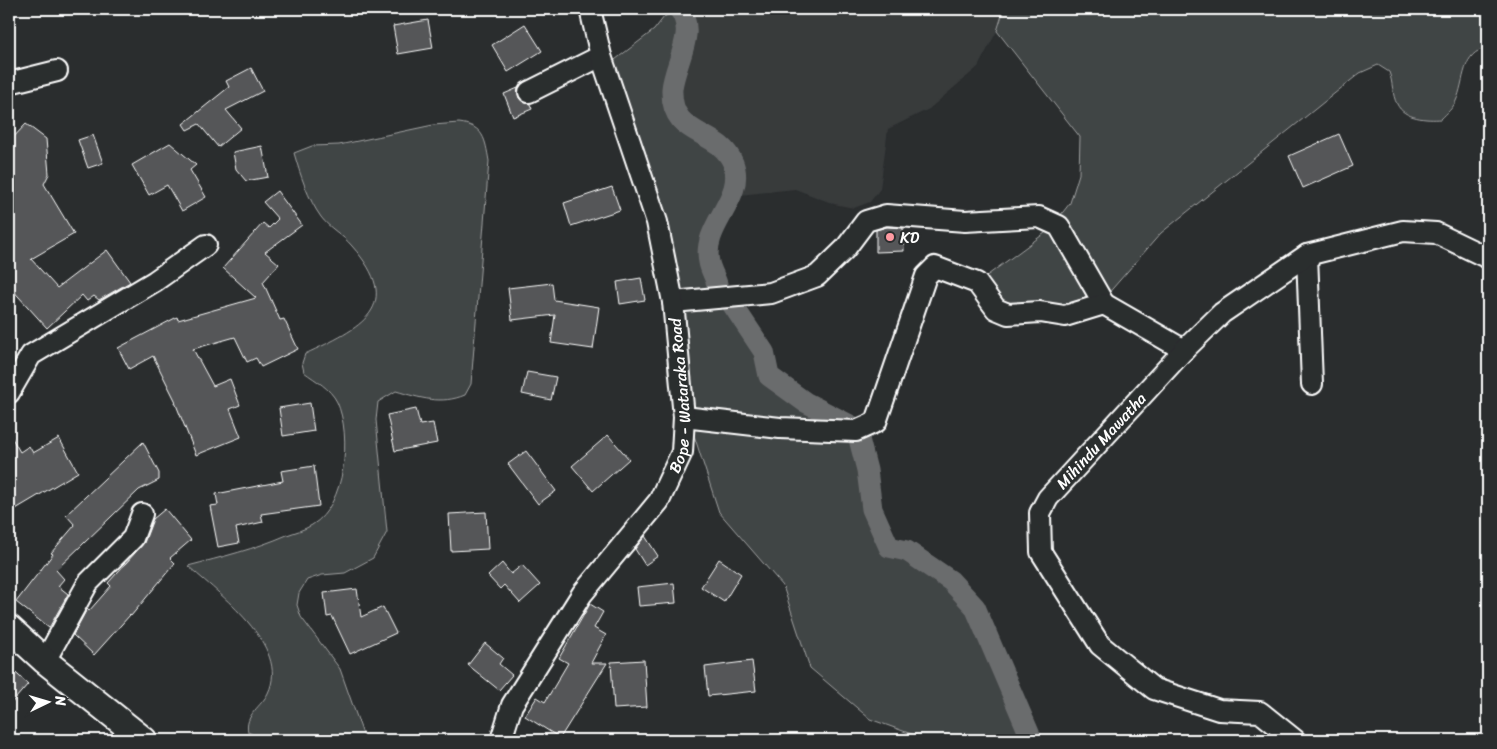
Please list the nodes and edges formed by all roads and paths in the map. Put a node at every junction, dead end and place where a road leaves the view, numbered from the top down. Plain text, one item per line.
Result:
1 (590, 9) edge
2 (601, 56) junction
3 (58, 71) dead end
4 (9, 83) edge
5 (529, 92) dead end
6 (206, 246) dead end
7 (1307, 255) junction
8 (1488, 258) edge
9 (673, 302) junction
10 (1104, 304) junction
11 (1184, 350) junction
12 (1312, 384) dead end
13 (9, 393) edge
14 (684, 417) junction
15 (142, 514) dead end
16 (9, 628) edge
17 (45, 661) junction
18 (144, 740) edge
19 (500, 740) edge
20 (1295, 740) edge

1 - 2 street, Bope - Wataraka Road
2 - 5 street
2 - 9 street, Bope - Wataraka Road
3 - 4 street
6 - 13 street
7 - 8 street, Mihindu Mawatha
7 - 11 street, Mihindu Mawatha
7 - 12 street
9 - 10 street
9 - 14 street, Bope - Wataraka Road
10 - 11 street
10 - 14 street
11 - 20 street, Mihindu Mawatha
14 - 19 street, Bope - Wataraka Road
15 - 17 street
16 - 17 main road
17 - 18 main road

